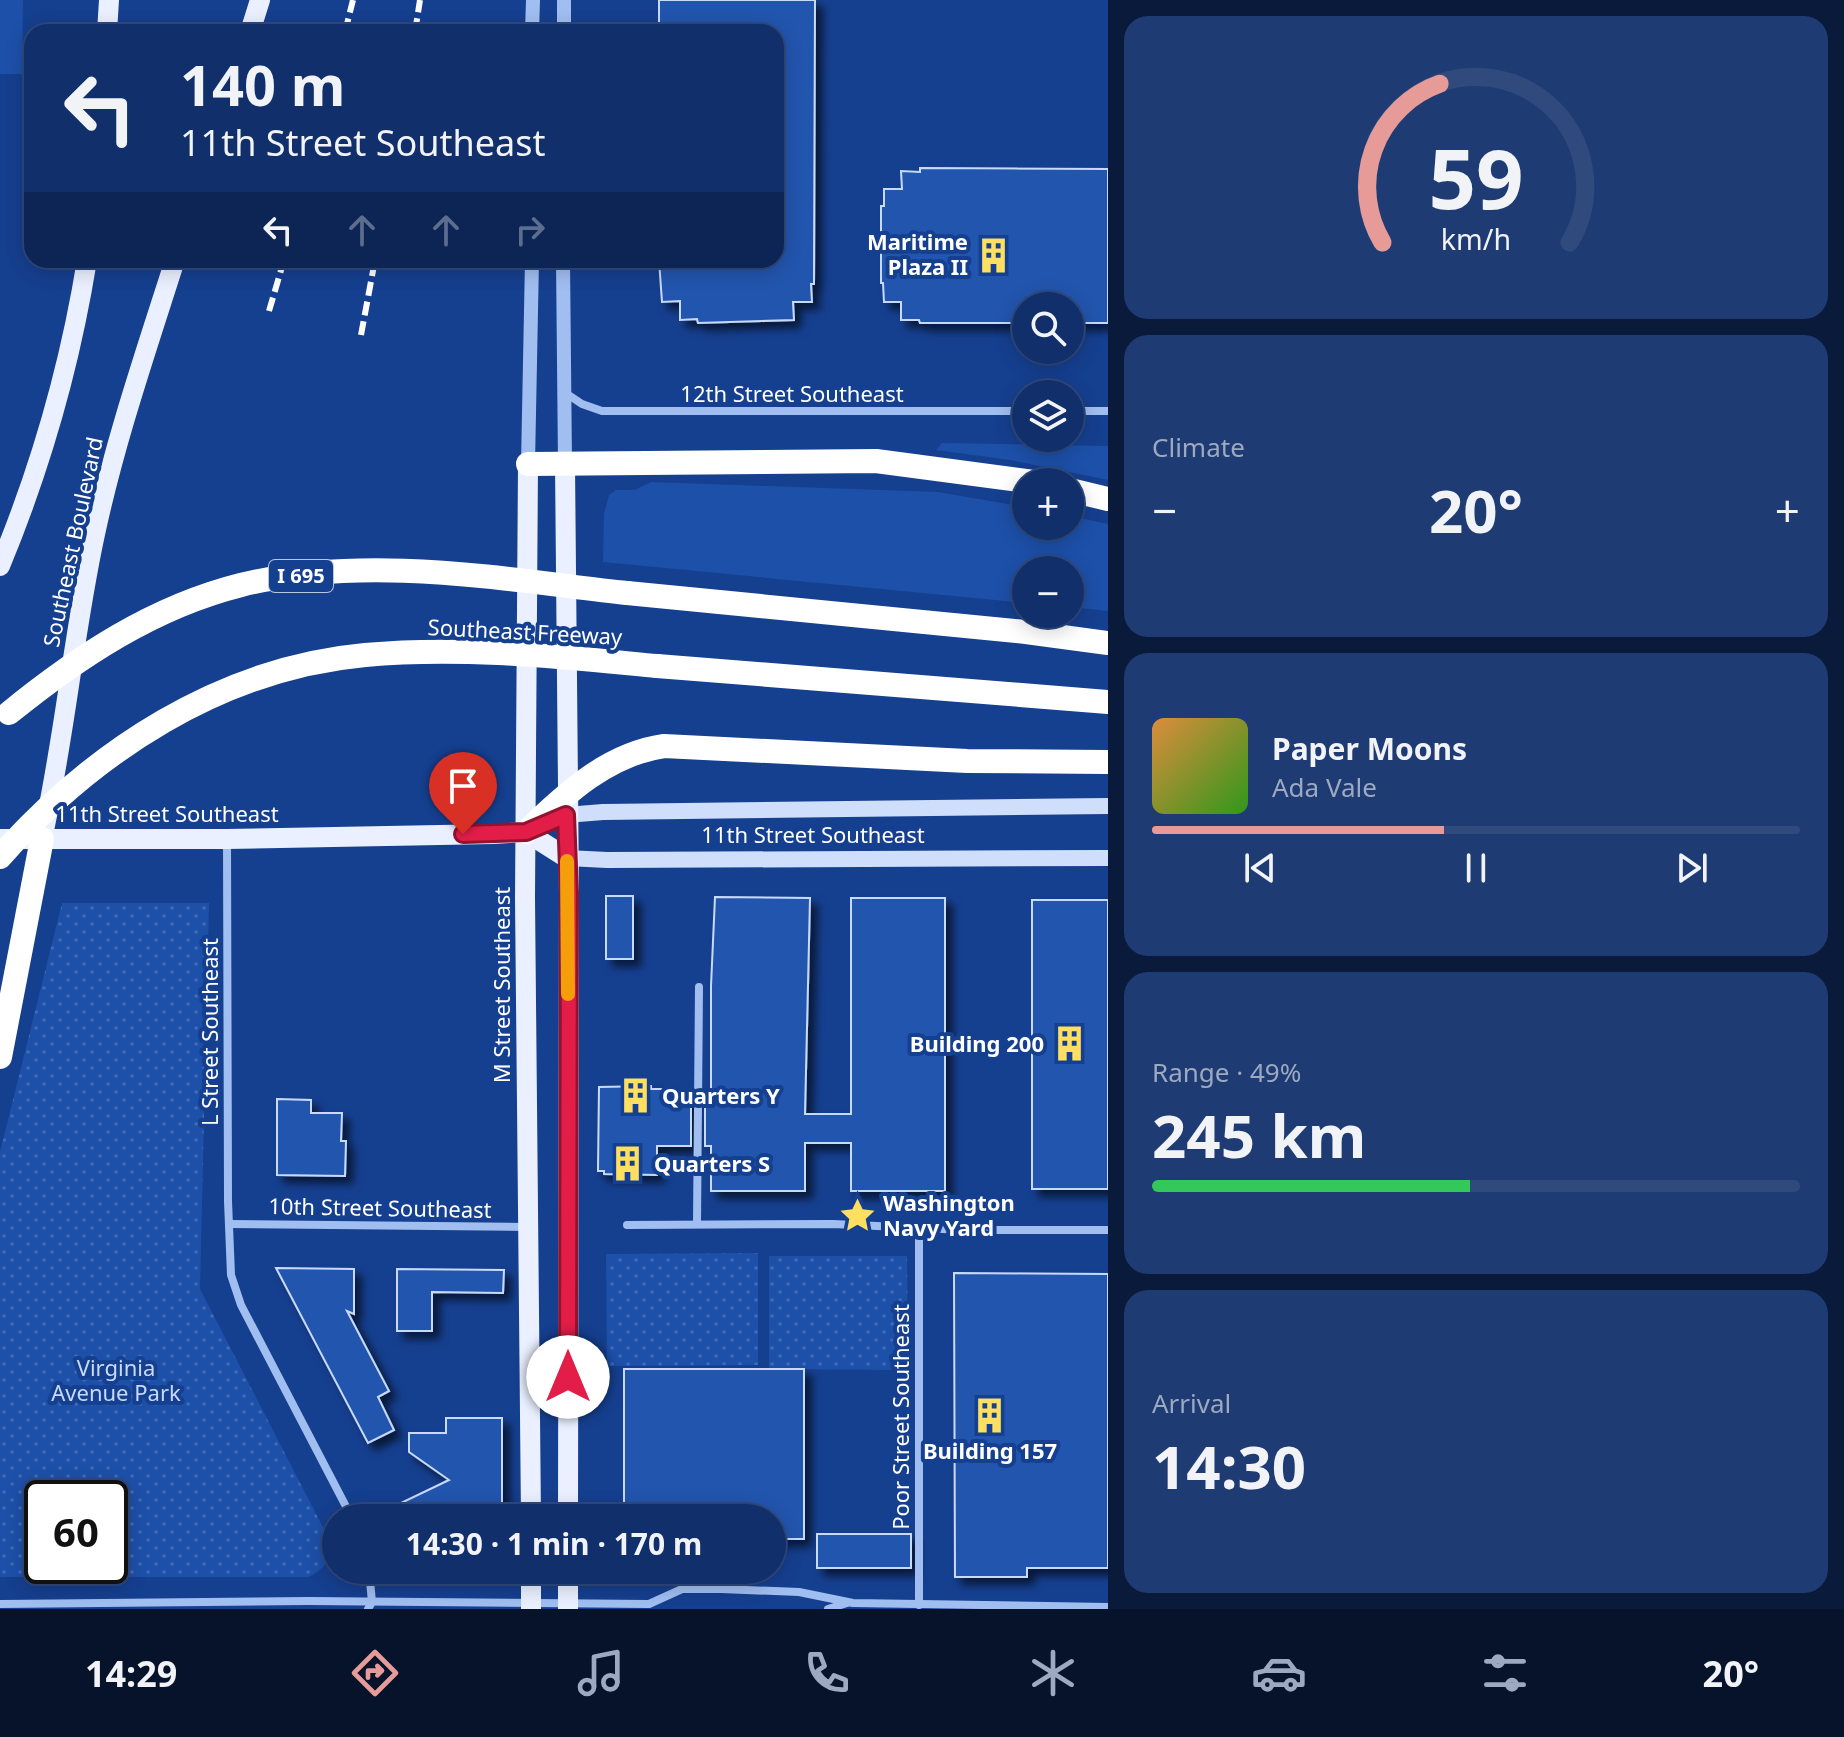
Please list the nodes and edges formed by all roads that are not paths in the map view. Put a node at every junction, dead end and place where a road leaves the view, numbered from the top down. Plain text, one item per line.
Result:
1 (109, 0) edge
2 (260, 0) edge
3 (533, 0) edge
4 (564, 0) edge
5 (108, 24) edge
6 (252, 24) edge
7 (532, 24) edge
8 (564, 24) edge
9 (86, 268) edge
10 (172, 268) edge
11 (532, 268) edge
12 (563, 268) edge
13 (563, 391) junction
14 (1012, 411) edge
15 (1084, 411) edge
16 (1108, 411) edge
17 (528, 464) junction
18 (565, 464) junction
19 (1012, 479) edge
20 (1084, 493) edge
21 (1108, 499) edge
22 (0, 566) edge
23 (1108, 643) edge
24 (1108, 702) edge
25 (0, 722) edge
26 (1108, 762) edge
27 (566, 804) junction
28 (1108, 806) edge
29 (526, 832) junction
30 (0, 839) edge
31 (42, 839) junction
32 (227, 839) junction
33 (0, 857) edge
34 (567, 858) junction
35 (1108, 858) edge
36 (699, 987) dead end
37 (0, 1057) edge
38 (229, 1224) junction
39 (697, 1224) junction
40 (627, 1225) dead end
41 (530, 1227) junction
42 (919, 1229) junction
43 (1108, 1230) edge
44 (345, 1504) edge
45 (531, 1504) edge
46 (568, 1504) edge
47 (369, 1584) edge
48 (531, 1584) edge
49 (568, 1584) edge
50 (847, 1603) junction
51 (0, 1604) edge
52 (649, 1604) junction
53 (100, 1605) edge
54 (370, 1605) edge
55 (919, 1605) junction
56 (531, 1606) edge
57 (568, 1607) edge
58 (1108, 1607) edge
59 (659, 1609) edge
60 (828, 1609) edge

1 - 5 main road
2 - 6 main road
3 - 7 street
4 - 8 street
9 - 22 main road
10 - 31 main road, Southeast Boulevard
11 - 17 street, M Street Southeast
12 - 13 street
13 - 14 street, 12th Street Southeast
13 - 18 street
15 - 16 street
17 - 18 highway
17 - 29 main road, M Street Southeast
18 - 19 highway
18 - 27 main road
20 - 21 highway
23 - 25 highway, Southeast Freeway / I 695, bridge
24 - 33 highway, Southeast Freeway, bridge
26 - 27 highway
27 - 28 main road, 11th Street Southeast
27 - 29 highway
27 - 34 main road
29 - 32 main road, 11th Street Southeast
29 - 34 main road, 11th Street Southeast
29 - 41 main road, M Street Southeast
30 - 31 main road, 11th Street Southeast
31 - 32 main road, 11th Street Southeast
31 - 37 highway
32 - 38 street, L Street Southeast
34 - 35 main road, 11th Street Southeast
34 - 46 main road
36 - 39 street
38 - 41 street, 10th Street Southeast
38 - 44 street, L Street Southeast
39 - 40 street
39 - 42 street
41 - 45 main road, M Street Southeast
42 - 43 street
42 - 55 street, Poor Street Southeast
47 - 54 street
48 - 56 main road
49 - 57 main road
50 - 52 street
50 - 55 street
50 - 60 street
51 - 53 street
52 - 57 street
52 - 59 street
53 - 54 street
54 - 56 street
55 - 58 street
56 - 57 street

